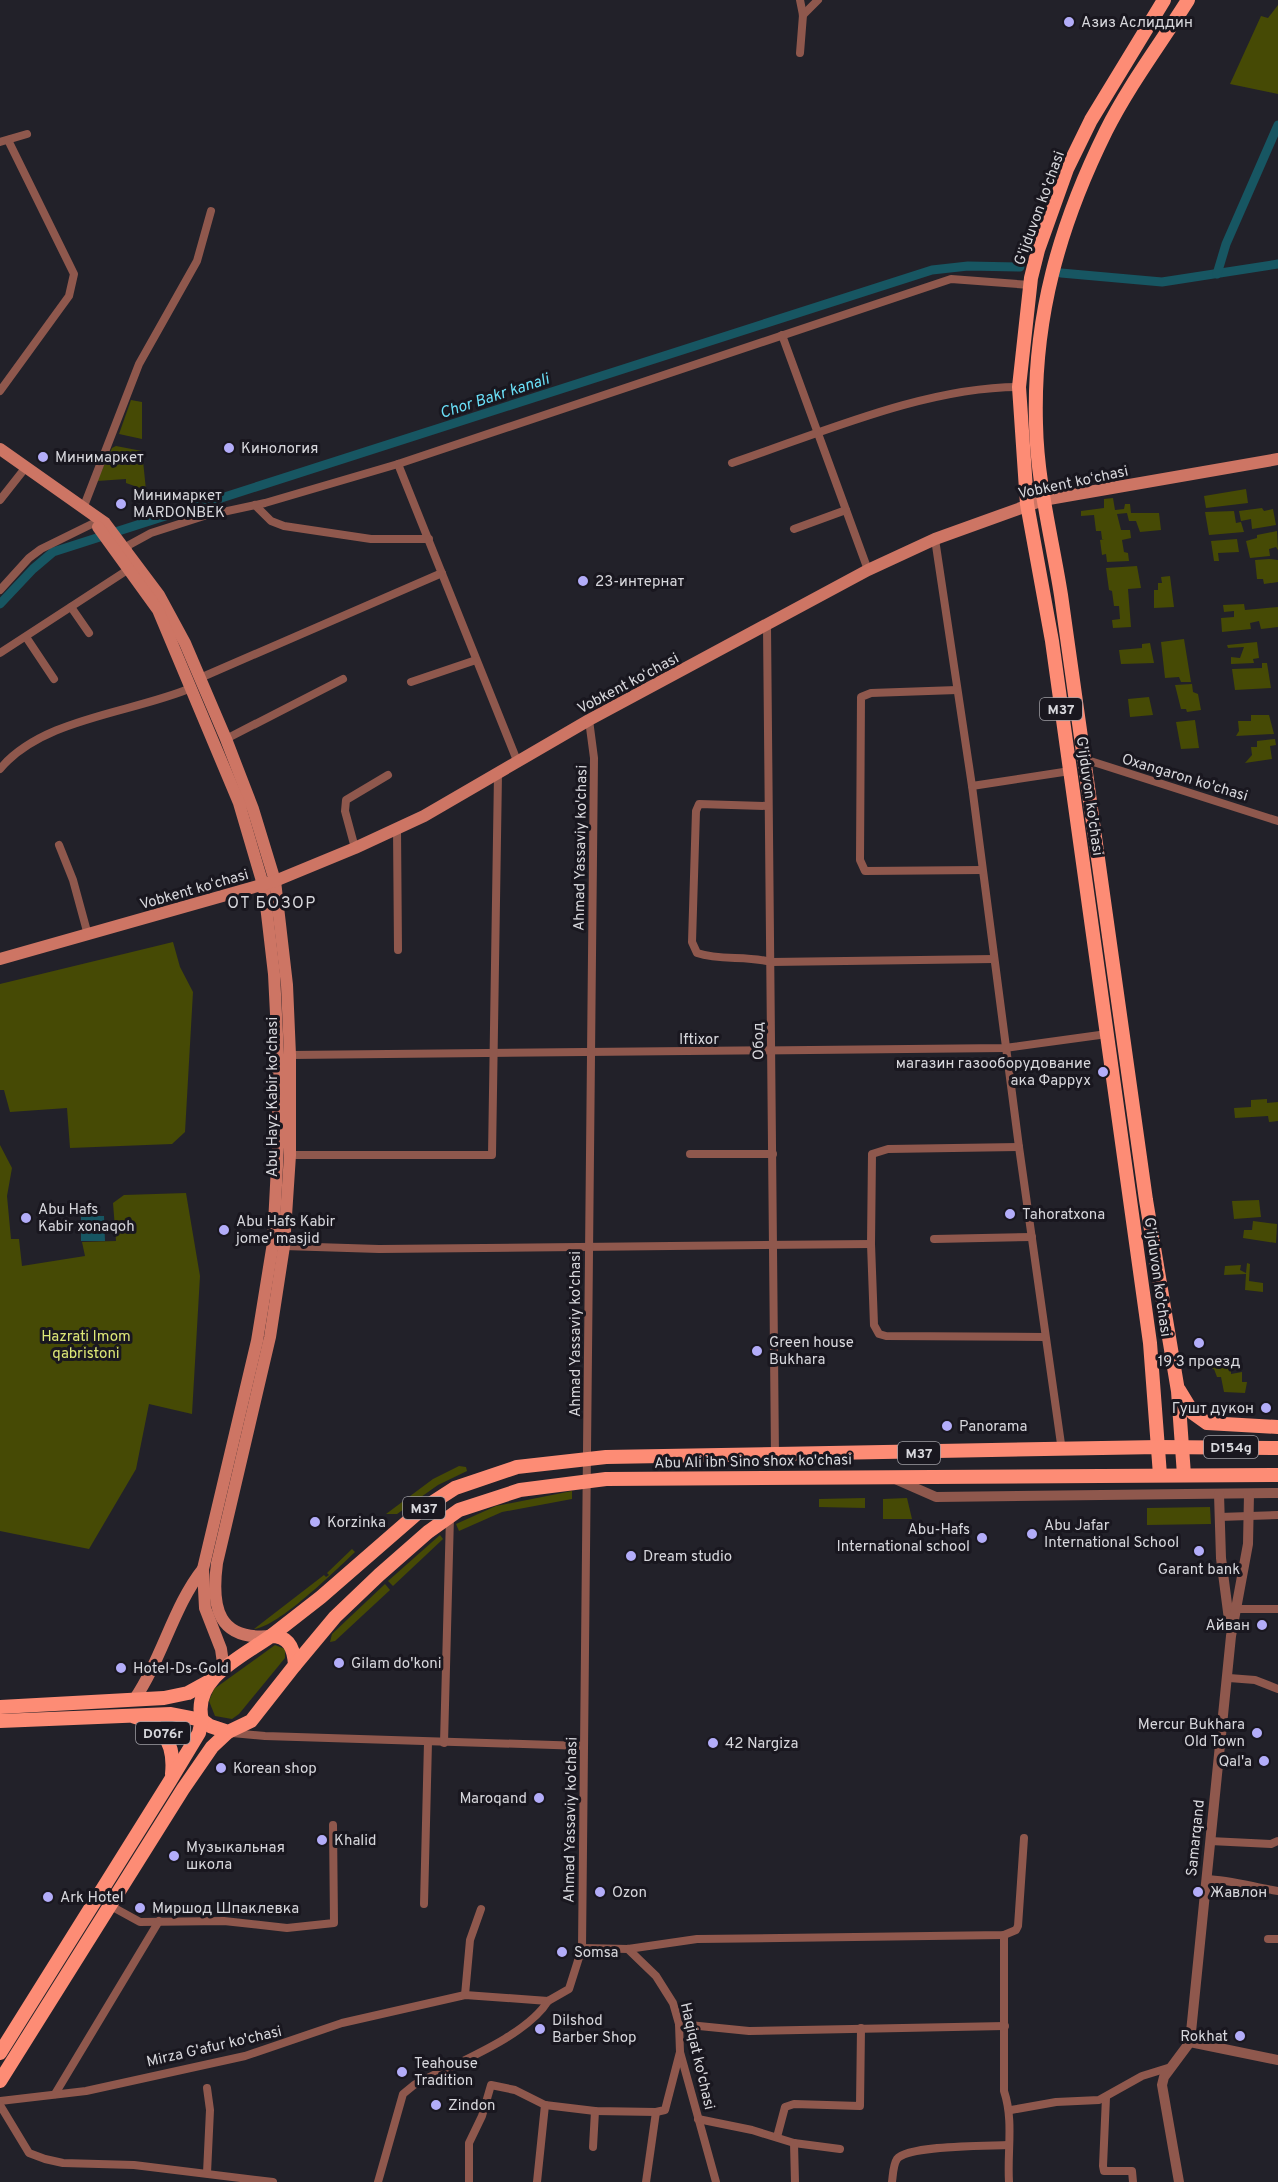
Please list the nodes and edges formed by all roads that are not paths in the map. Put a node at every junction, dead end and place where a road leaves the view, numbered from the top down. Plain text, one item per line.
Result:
1 (800, 0) edge
2 (818, 0) edge
3 (1164, 0) edge
4 (1188, 0) edge
5 (802, 15) junction
6 (800, 53) dead end
7 (27, 134) dead end
8 (4, 141) edge
9 (211, 212) dead end
10 (1030, 285) junction
11 (782, 335) junction
12 (1019, 387) junction
13 (0, 391) edge
14 (818, 434) junction
15 (0, 449) edge
16 (1278, 459) edge
17 (732, 463) dead end
18 (398, 464) junction
19 (26, 467) junction
20 (0, 500) edge
21 (1043, 500) junction
22 (1027, 504) junction
23 (255, 505) junction
24 (84, 506) junction
25 (846, 510) junction
26 (100, 524) junction
27 (794, 529) dead end
28 (429, 539) junction
29 (935, 539) junction
30 (123, 549) junction
31 (129, 569) junction
32 (868, 570) junction
33 (442, 573) junction
34 (0, 590) edge
35 (71, 607) junction
36 (767, 627) junction
37 (89, 633) dead end
38 (26, 637) junction
39 (0, 653) edge
40 (476, 660) junction
41 (200, 678) junction
42 (54, 679) dead end
43 (343, 679) dead end
44 (411, 682) dead end
45 (191, 688) junction
46 (957, 690) junction
47 (589, 720) junction
48 (226, 739) junction
49 (1084, 759) junction
50 (518, 762) junction
51 (0, 769) edge
52 (1070, 771) junction
53 (498, 774) junction
54 (388, 775) dead end
55 (972, 786) junction
56 (768, 806) junction
57 (1278, 820) edge
58 (396, 829) junction
59 (59, 845) dead end
60 (355, 848) junction
61 (982, 870) junction
62 (269, 882) junction
63 (88, 935) junction
64 (398, 950) dead end
65 (0, 959) edge
66 (994, 959) junction
67 (771, 962) junction
68 (1107, 1034) junction
69 (1005, 1048) junction
70 (591, 1052) junction
71 (772, 1052) junction
72 (494, 1053) junction
73 (290, 1054) junction
74 (1018, 1147) junction
75 (690, 1154) dead end
76 (773, 1154) junction
77 (290, 1155) junction
78 (1032, 1237) junction
79 (934, 1239) dead end
80 (284, 1245) junction
81 (774, 1245) junction
82 (871, 1245) junction
83 (589, 1246) junction
84 (1045, 1337) junction
85 (1176, 1382) junction
86 (1278, 1427) edge
87 (1159, 1447) junction
88 (1184, 1447) junction
89 (1278, 1448) edge
90 (1062, 1450) junction
91 (775, 1456) junction
92 (588, 1458) junction
93 (883, 1475) junction
94 (1160, 1475) junction
95 (1184, 1475) junction
96 (1278, 1475) edge
97 (588, 1480) junction
98 (230, 1487) junction
99 (1278, 1493) edge
100 (1219, 1494) junction
101 (1249, 1494) junction
102 (1278, 1515) edge
103 (450, 1516) junction
104 (1248, 1516) junction
105 (1219, 1517) junction
106 (203, 1569) junction
107 (1238, 1609) junction
108 (1278, 1609) edge
109 (271, 1636) junction
110 (1231, 1636) junction
111 (295, 1665) junction
112 (224, 1670) junction
113 (1229, 1678) junction
114 (210, 1680) junction
115 (1278, 1689) edge
116 (134, 1700) junction
117 (0, 1707) edge
118 (118, 1715) junction
119 (255, 1716) junction
120 (202, 1720) junction
121 (0, 1721) edge
122 (228, 1732) junction
123 (270, 1736) junction
124 (429, 1742) junction
125 (444, 1743) junction
126 (584, 1746) junction
127 (171, 1779) junction
128 (333, 1825) dead end
129 (1024, 1838) dead end
130 (1210, 1841) junction
131 (1278, 1841) edge
132 (1206, 1879) junction
133 (1278, 1891) edge
134 (424, 1904) dead end
135 (109, 1905) junction
136 (481, 1909) dead end
137 (159, 1921) junction
138 (1004, 1935) junction
139 (1278, 1939) edge
140 (1268, 1940) dead end
141 (582, 1948) junction
142 (628, 1949) junction
143 (465, 1995) junction
144 (548, 2001) junction
145 (679, 2024) junction
146 (1005, 2026) junction
147 (861, 2028) junction
148 (1190, 2042) junction
149 (680, 2052) junction
150 (0, 2053) edge
151 (1278, 2060) edge
152 (1171, 2067) junction
153 (0, 2081) edge
154 (207, 2088) dead end
155 (55, 2094) junction
156 (1106, 2097) junction
157 (0, 2103) edge
158 (545, 2105) junction
159 (1011, 2110) junction
160 (595, 2111) junction
161 (656, 2112) junction
162 (698, 2119) junction
163 (777, 2137) junction
164 (794, 2143) junction
165 (1008, 2145) junction
166 (593, 2147) dead end
167 (840, 2149) dead end
168 (207, 2173) junction
169 (273, 2182) edge
170 (378, 2182) edge
171 (469, 2182) edge
172 (537, 2182) edge
173 (646, 2182) edge
174 (716, 2182) edge
175 (795, 2182) edge
176 (892, 2182) edge
177 (1009, 2182) edge
178 (1133, 2182) edge
179 (1179, 2182) edge

1 - 5 street
2 - 5 street
3 - 10 main road, G'ijduvon ko'chasi / M37
4 - 21 main road, G'ijduvon ko'chasi / M37
5 - 6 street
7 - 8 street
8 - 13 street
9 - 24 street
10 - 11 street
10 - 12 main road, G'ijduvon ko'chasi / M37
11 - 14 street
11 - 18 street
12 - 14 street
12 - 22 main road, G'ijduvon ko'chasi / M37
14 - 17 street
14 - 25 street
15 - 19 main road
16 - 21 main road, Vobkent koʻchasi
18 - 23 street
18 - 28 street
19 - 20 street
19 - 24 main road
21 - 22 main road, Vobkent koʻchasi
21 - 49 main road, G'ijduvon ko'chasi / M37
22 - 29 main road, Vobkent koʻchasi
22 - 52 main road, G'ijduvon ko'chasi / M37
23 - 28 street
23 - 30 street
24 - 26 main road
25 - 27 street
25 - 32 street
26 - 30 main road
26 - 34 street
28 - 33 street
29 - 32 main road, Vobkent koʻchasi
29 - 46 street
30 - 31 main road, Abu Hayz Kabir ko'chasi
30 - 41 main road, Abu Hayz Kabir ko'chasi
31 - 35 street
31 - 45 main road, Abu Hayz Kabir ko'chasi
32 - 36 main road, Vobkent koʻchasi
33 - 40 street
33 - 41 street
35 - 37 street
35 - 38 street
36 - 47 main road, Vobkent koʻchasi
36 - 56 street, Обод
38 - 39 street
38 - 42 street
40 - 44 street
40 - 50 street
41 - 48 main road, Abu Hayz Kabir ko'chasi
43 - 48 street
45 - 51 street
45 - 62 main road, Abu Hayz Kabir ko'chasi
46 - 55 street
46 - 61 street
47 - 50 main road, Vobkent koʻchasi
47 - 70 street, Ahmad Yassaviy ko'chasi
48 - 62 main road, Abu Hayz Kabir ko'chasi
49 - 57 street, Oxangaron ko'chasi
49 - 85 main road, G'ijduvon ko'chasi / M37
50 - 53 main road, Vobkent koʻchasi
52 - 55 street
52 - 68 main road, G'ijduvon ko'chasi / M37
53 - 58 main road, Vobkent koʻchasi
53 - 72 street
54 - 60 street
55 - 61 street
56 - 67 street, Обод
56 - 67 street
58 - 60 main road, Vobkent koʻchasi
58 - 64 street
59 - 63 street
60 - 62 main road, Vobkent koʻchasi
61 - 66 street
62 - 63 main road, Vobkent koʻchasi
62 - 73 main road, Abu Hayz Kabir ko'chasi
62 - 98 main road, Abu Hayz Kabir ko'chasi
63 - 65 main road, Vobkent koʻchasi
66 - 67 street
66 - 69 street
67 - 71 street, Обод
68 - 69 street, Iftixor
68 - 87 main road, G'ijduvon ko'chasi / M37
69 - 71 street, Iftixor
69 - 74 street
70 - 71 street, Iftixor
70 - 72 street, Iftixor
70 - 83 street, Ahmad Yassaviy ko'chasi
71 - 76 street, Обод
72 - 73 street, Iftixor
72 - 77 street
73 - 77 main road, Abu Hayz Kabir ko'chasi
74 - 78 street
74 - 82 street
75 - 76 street
76 - 81 street, Обод
77 - 80 main road, Abu Hayz Kabir ko'chasi
78 - 79 street
78 - 84 street
80 - 83 street
80 - 98 main road, Abu Hayz Kabir ko'chasi
81 - 82 street
81 - 83 street
81 - 91 street, Обод
82 - 84 street
83 - 92 street, Ahmad Yassaviy ko'chasi
84 - 90 street
85 - 86 main road
85 - 88 main road, M37
87 - 88 main road, Abu Ali ibn Sino shox ko'chasi / M37
87 - 90 main road, Abu Ali ibn Sino shox ko'chasi / M37
87 - 94 main road, M37
88 - 89 main road, Abu Ali ibn Sino shox ko'chasi / D154g
88 - 95 main road, M37
90 - 91 main road, Abu Ali ibn Sino shox ko'chasi / M37
91 - 92 main road, M37
92 - 97 street, Ahmad Yassaviy ko'chasi
92 - 109 main road, M37
93 - 94 main road, Abu Ali ibn Sino shox ko'chasi / M37
93 - 97 main road, Abu Ali ibn Sino shox ko'chasi / M37
93 - 100 street
94 - 95 main road, Abu Ali ibn Sino shox ko'chasi / M37
95 - 96 main road, Abu Ali ibn Sino shox ko'chasi / D154g
97 - 103 main road, Abu Ali ibn Sino shox ko'chasi / M37
97 - 126 street, Ahmad Yassaviy ko'chasi
98 - 106 main road, Abu Hayz Kabir ko'chasi
98 - 109 main road, Abu Hayz Kabir ko'chasi
99 - 101 street
100 - 101 street
100 - 105 street, Samarqand
101 - 104 street, Samarqand
102 - 104 street
103 - 111 main road, Abu Ali ibn Sino shox ko'chasi / M37
103 - 125 street
104 - 105 street
104 - 107 street, Samarqand
105 - 110 street, Samarqand
106 - 112 main road, Abu Hayz Kabir ko'chasi
106 - 116 main road
107 - 108 street
107 - 110 street, Samarqand
109 - 111 main road
109 - 112 main road, M37
110 - 113 street, Samarqand
111 - 119 main road, M37
112 - 114 main road, M37
113 - 115 street
113 - 130 street, Samarqand
114 - 116 main road, M37
114 - 120 main road
116 - 117 main road, M37
118 - 120 main road
118 - 121 main road
118 - 127 main road, D076r
119 - 122 main road, M37
119 - 123 street
120 - 122 main road
120 - 127 main road, D076r
122 - 123 street
122 - 135 main road, D076r
123 - 124 street
124 - 125 street
124 - 134 street
125 - 126 street
126 - 141 street, Ahmad Yassaviy ko'chasi
127 - 150 main road, D076r
128 - 137 street
129 - 138 street
130 - 131 street
130 - 132 street, Samarqand
132 - 133 street
132 - 148 street, Samarqand
135 - 137 street
135 - 153 main road, D076r
136 - 143 street
137 - 155 street
138 - 142 street
138 - 146 street
139 - 140 street
141 - 142 street
141 - 144 street
142 - 145 street, Haqiqat ko'chasi
143 - 144 street, Mirza G'afur ko'chasi
143 - 155 street, Mirza G'afur ko'chasi
144 - 170 street
145 - 147 street
145 - 149 street, Haqiqat ko'chasi
146 - 147 street
146 - 159 street
147 - 163 street
148 - 151 street
148 - 152 street
149 - 161 street
149 - 162 street, Haqiqat ko'chasi
152 - 156 street
152 - 179 street
154 - 168 street
155 - 157 street, Mirza G'afur ko'chasi
156 - 159 street
156 - 178 street
157 - 168 street
158 - 160 street
158 - 171 street
158 - 172 street
159 - 165 street
160 - 161 street
160 - 166 street
161 - 173 street
162 - 163 street
162 - 174 street, Haqiqat ko'chasi
163 - 164 street
164 - 167 street
164 - 175 street
165 - 176 street
165 - 177 street
168 - 169 street

